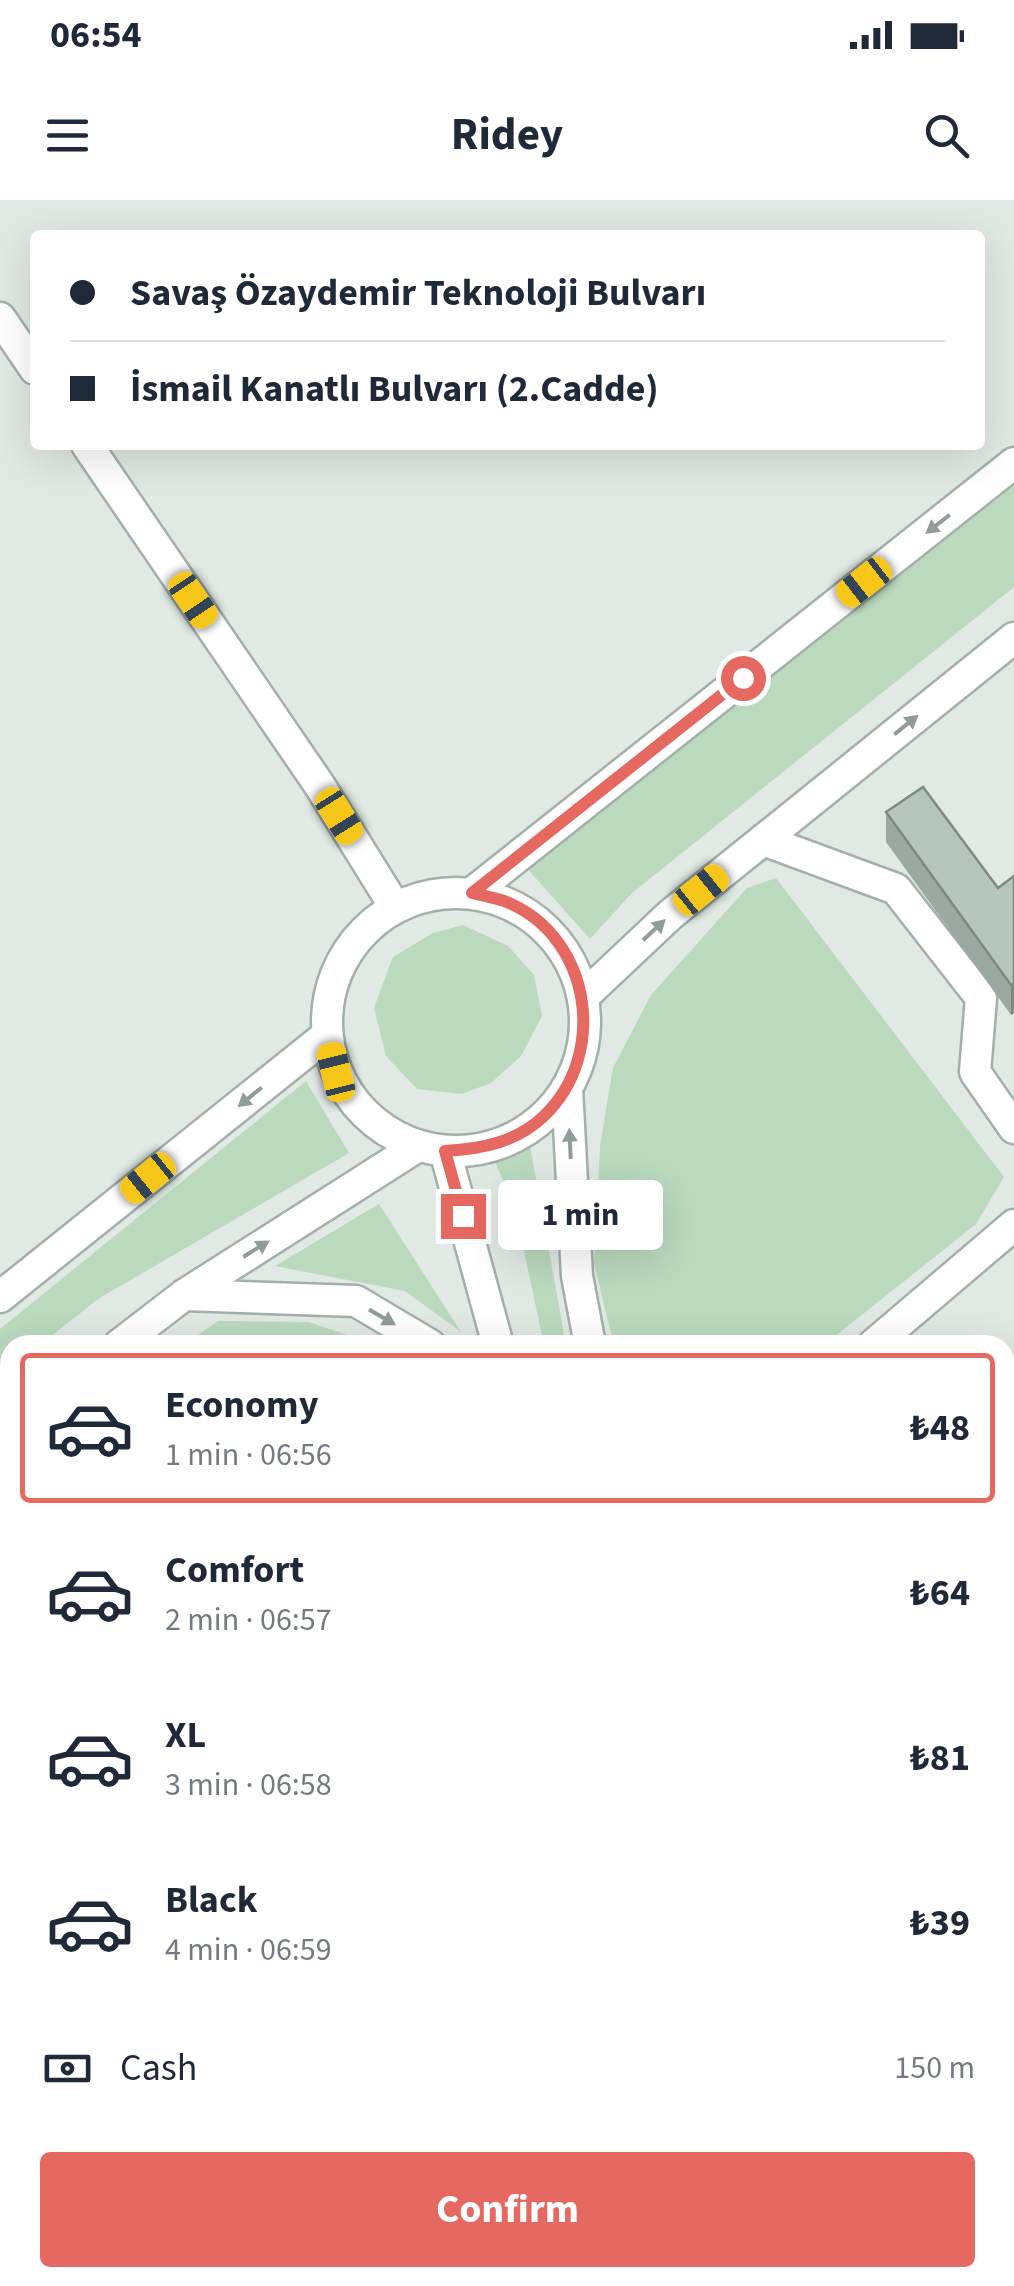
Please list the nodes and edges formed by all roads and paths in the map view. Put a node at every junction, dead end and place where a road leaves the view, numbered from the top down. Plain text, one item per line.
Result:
1 (0, 318) edge
2 (30, 362) edge
3 (90, 450) edge
4 (1014, 463) edge
5 (1014, 638) edge
6 (763, 840) junction
7 (472, 893) junction
8 (395, 907) junction
9 (583, 996) junction
10 (326, 1036) junction
11 (566, 1088) junction
12 (1014, 1128) edge
13 (432, 1148) junction
14 (1014, 1224) edge
15 (184, 1295) junction
16 (0, 1298) edge
17 (132, 1335) edge
18 (413, 1335) edge
19 (495, 1335) edge
20 (588, 1335) edge
21 (885, 1335) edge

1 - 2 street
3 - 8 street
4 -> 7 street
6 -> 5 street
9 -> 6 street
6 - 12 street
7 - 8 street
7 - 9 street
8 - 10 street
9 - 11 street
10 - 13 street
10 -> 16 street
11 - 13 street
20 -> 11 street
15 -> 13 street
13 - 19 street
14 - 21 street
15 - 17 street
15 -> 18 street

